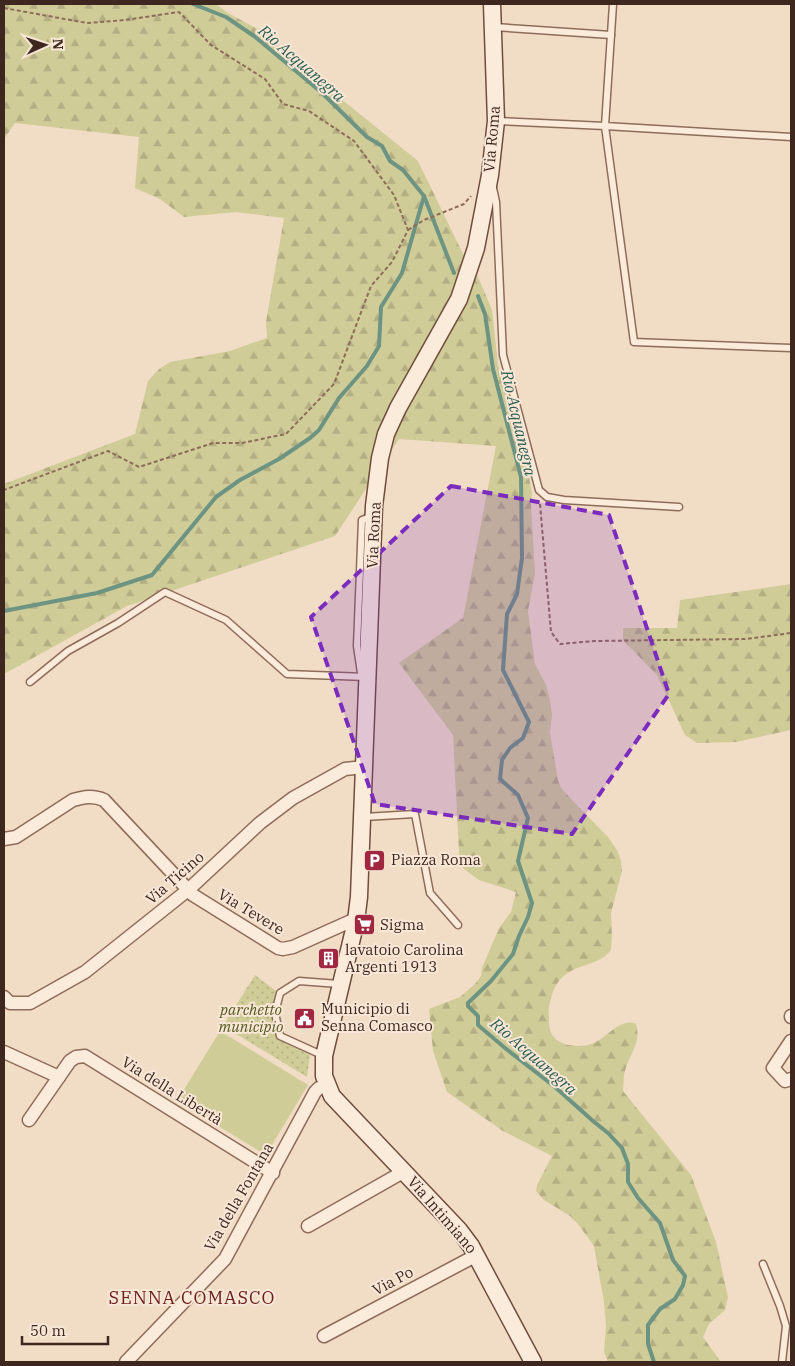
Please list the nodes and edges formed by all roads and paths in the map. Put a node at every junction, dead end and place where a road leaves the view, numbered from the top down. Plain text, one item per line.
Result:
1 (492, 4) edge
2 (613, 4) edge
3 (4, 8) edge
4 (493, 26) junction
5 (611, 35) junction
6 (496, 121) junction
7 (605, 126) junction
8 (791, 137) edge
9 (490, 175) junction
10 (470, 196) dead end
11 (408, 230) junction
12 (791, 348) edge
13 (4, 490) edge
14 (539, 490) junction
15 (680, 507) dead end
16 (791, 633) edge
17 (367, 678) junction
18 (30, 682) dead end
19 (364, 767) junction
20 (362, 817) junction
21 (4, 838) edge
22 (188, 890) junction
23 (356, 921) junction
24 (458, 925) dead end
25 (340, 984) junction
26 (4, 997) edge
27 (791, 1041) edge
28 (324, 1056) junction
29 (6, 1058) edge
30 (59, 1078) junction
31 (791, 1079) edge
32 (327, 1086) junction
33 (29, 1120) dead end
34 (403, 1172) junction
35 (273, 1173) junction
36 (308, 1226) dead end
37 (478, 1255) junction
38 (763, 1264) dead end
39 (324, 1336) dead end
40 (126, 1362) edge
41 (533, 1362) edge
42 (782, 1362) edge

1 - 4 street, Via Roma
2 - 5 lane
3 - 11 path
4 - 5 lane
4 - 6 street, Via Roma
5 - 7 lane
6 - 7 lane
6 - 9 street, Via Roma
7 - 8 lane
7 - 12 lane
9 - 14 lane
9 - 17 street, Via Roma
10 - 11 path
11 - 13 path
14 - 15 lane
14 - 16 path
17 - 18 lane
17 - 19 street, Via Roma
19 - 20 street, Via Roma
19 - 22 street, Via Ticino
20 - 23 street, Via Roma
20 - 24 lane
21 - 22 street
22 - 23 street, Via Tevere
22 - 26 street, Via Ticino
23 - 25 street, Via Roma
25 - 28 street, Via Roma
25 - 28 lane
27 - 31 street
28 - 32 street, Via Roma
29 - 30 street
30 - 33 street, Via della Libertà
30 - 35 street, Via della Libertà
32 - 34 street, Via Intimiano
32 - 35 street, Via della Fontana
34 - 36 street
34 - 37 street, Via Intimiano
35 - 40 street, Via della Fontana
37 - 39 street, Via Po
37 - 41 street, Via Intimiano
38 - 42 lane

